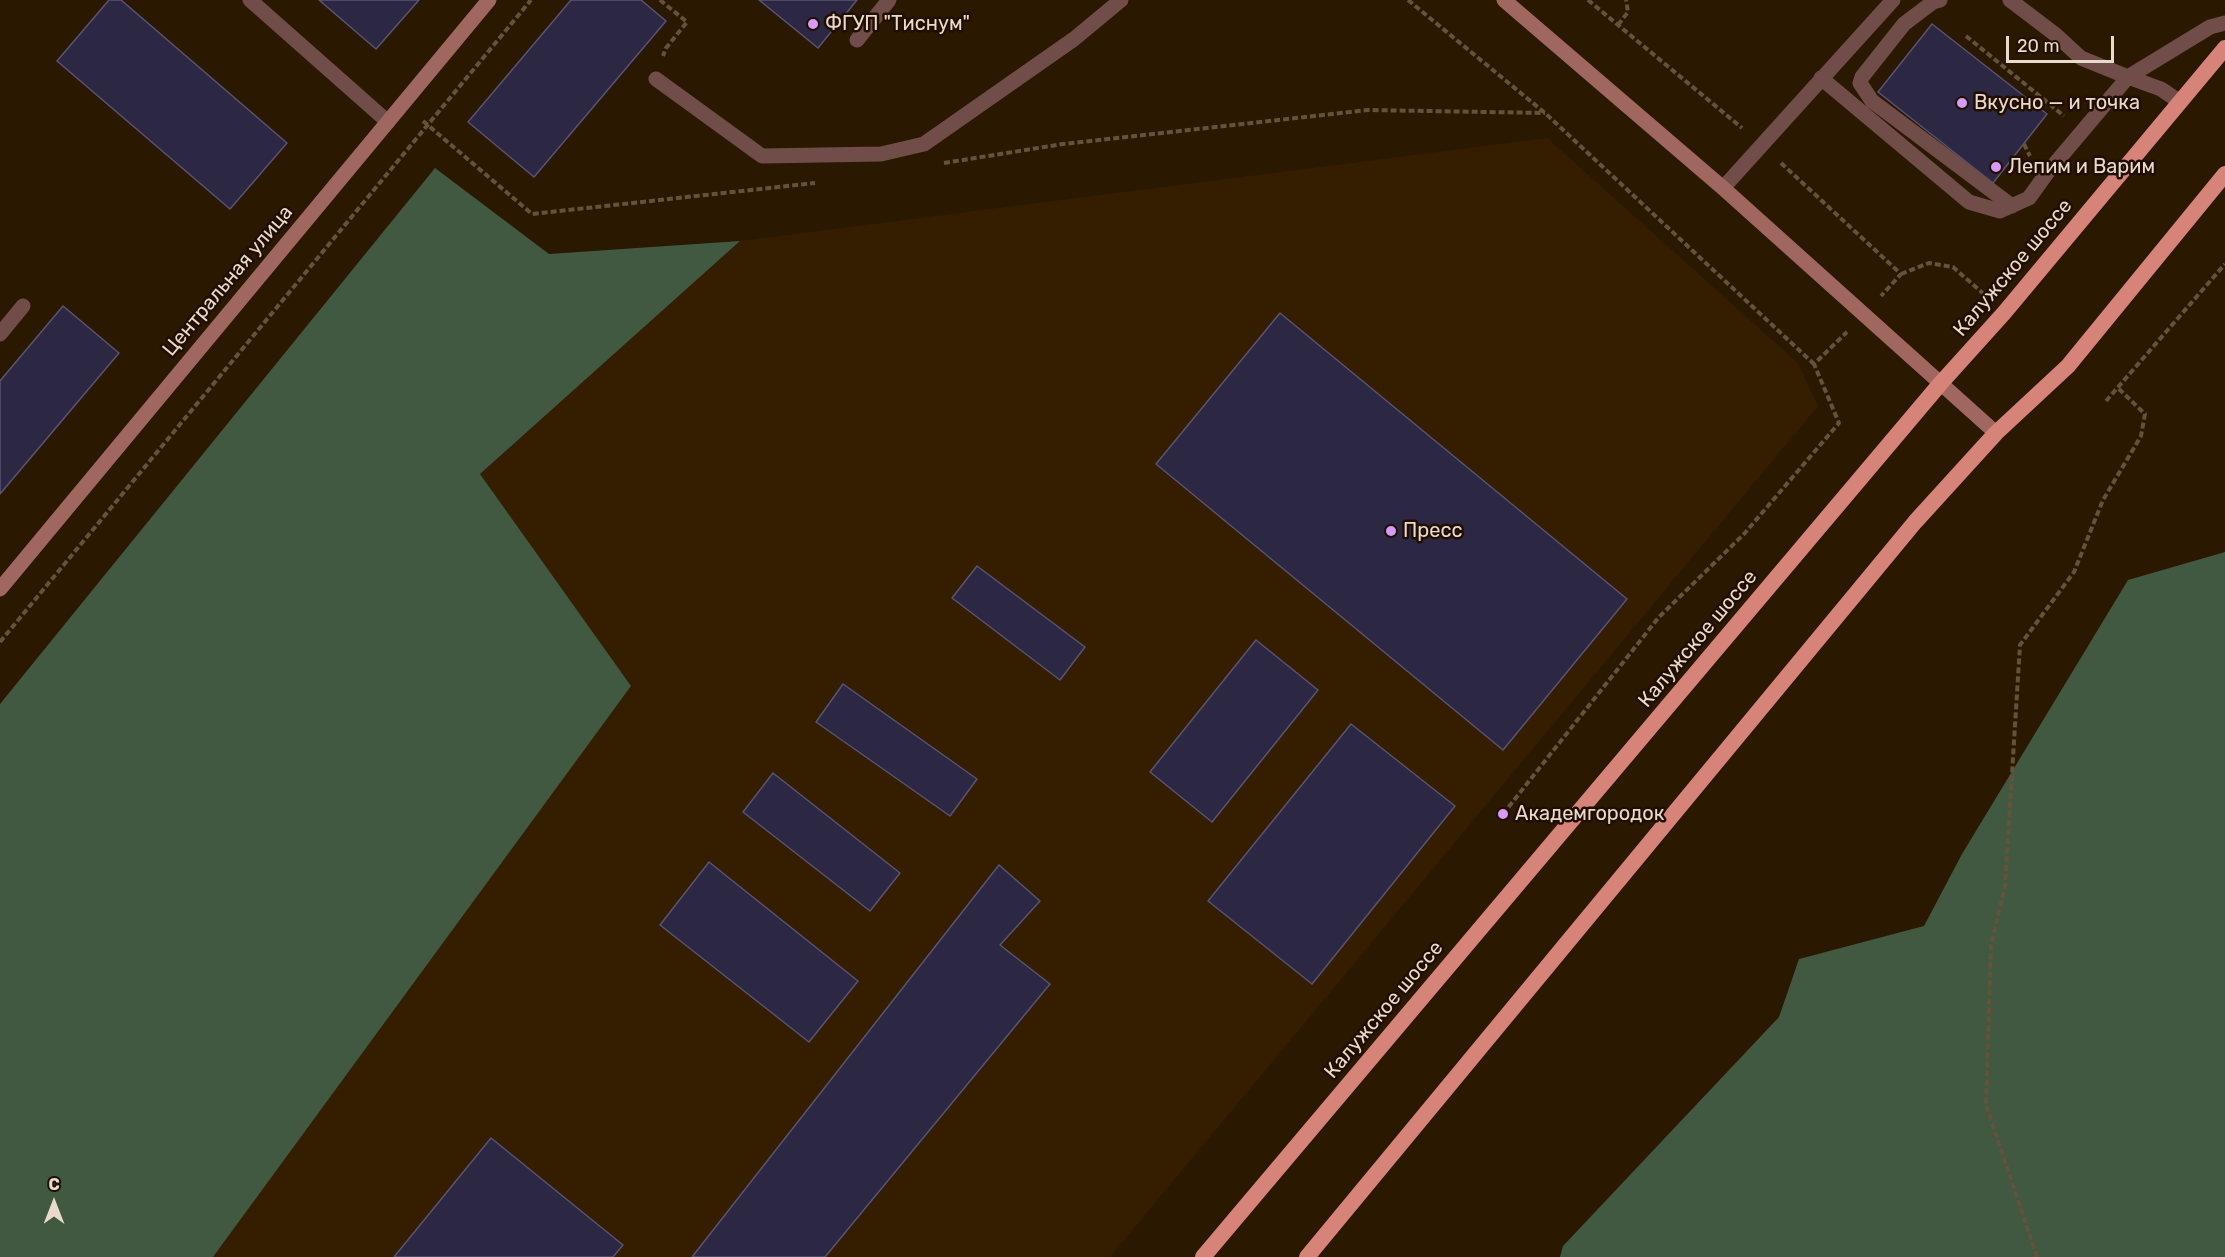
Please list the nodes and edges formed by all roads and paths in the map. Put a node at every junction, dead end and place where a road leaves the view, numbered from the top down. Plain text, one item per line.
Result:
1 (250, 0) edge
2 (489, 0) edge
3 (531, 0) edge
4 (660, 0) edge
5 (889, 0) edge
6 (1121, 0) edge
7 (1408, 0) edge
8 (1504, 0) edge
9 (1588, 0) edge
10 (1626, 0) edge
11 (1893, 0) edge
12 (1940, 0) edge
13 (2010, 0) edge
14 (2225, 23) edge
15 (1618, 25) junction
16 (1966, 36) dead end
17 (857, 40) dead end
18 (2225, 48) edge
19 (2128, 77) junction
20 (1821, 78) junction
21 (656, 79) joint
22 (2180, 102) junction
23 (1545, 113) junction
24 (388, 122) junction
25 (429, 126) junction
26 (2059, 126) dead end
27 (1762, 145) junction
28 (938, 164) dead end
29 (2225, 174) edge
30 (824, 182) dead end
31 (1723, 188) junction
32 (2012, 206) junction
33 (2225, 264) edge
34 (1901, 274) junction
35 (1987, 297) dead end
36 (23, 306) dead end
37 (1863, 315) junction
38 (0, 334) edge
39 (1815, 364) junction
40 (1940, 384) junction
41 (2118, 388) junction
42 (2106, 401) dead end
43 (1996, 434) junction
44 (0, 589) edge
45 (0, 642) edge
46 (1503, 814) dead end
47 (1203, 1257) edge
48 (1307, 1257) edge
49 (2037, 1257) edge

1 - 24 street
2 - 24 main road, Центральная улица
3 - 25 path
4 - 21 path
5 - 17 street
6 - 21 street
7 - 23 path
8 - 31 main road
9 - 15 path
10 - 15 path
11 - 20 street
12 - 32 street
13 - 19 street
14 - 19 street
15 - 27 path
16 - 26 path
18 - 22 highway, Калужское шоссе
19 - 22 street
19 - 32 street
20 - 27 street
20 - 32 street
22 - 40 highway, Калужское шоссе
23 - 28 path
23 - 39 path
24 - 44 main road, Центральная улица
25 - 30 path
25 - 45 path
27 - 31 street
27 - 34 path
29 - 43 highway
31 - 37 main road
33 - 41 path
34 - 35 path
34 - 37 path
36 - 38 street
37 - 39 path
37 - 40 main road
39 - 46 path
40 - 43 main road
40 - 47 highway, Калужское шоссе
41 - 42 path
41 - 49 path
43 - 48 highway

